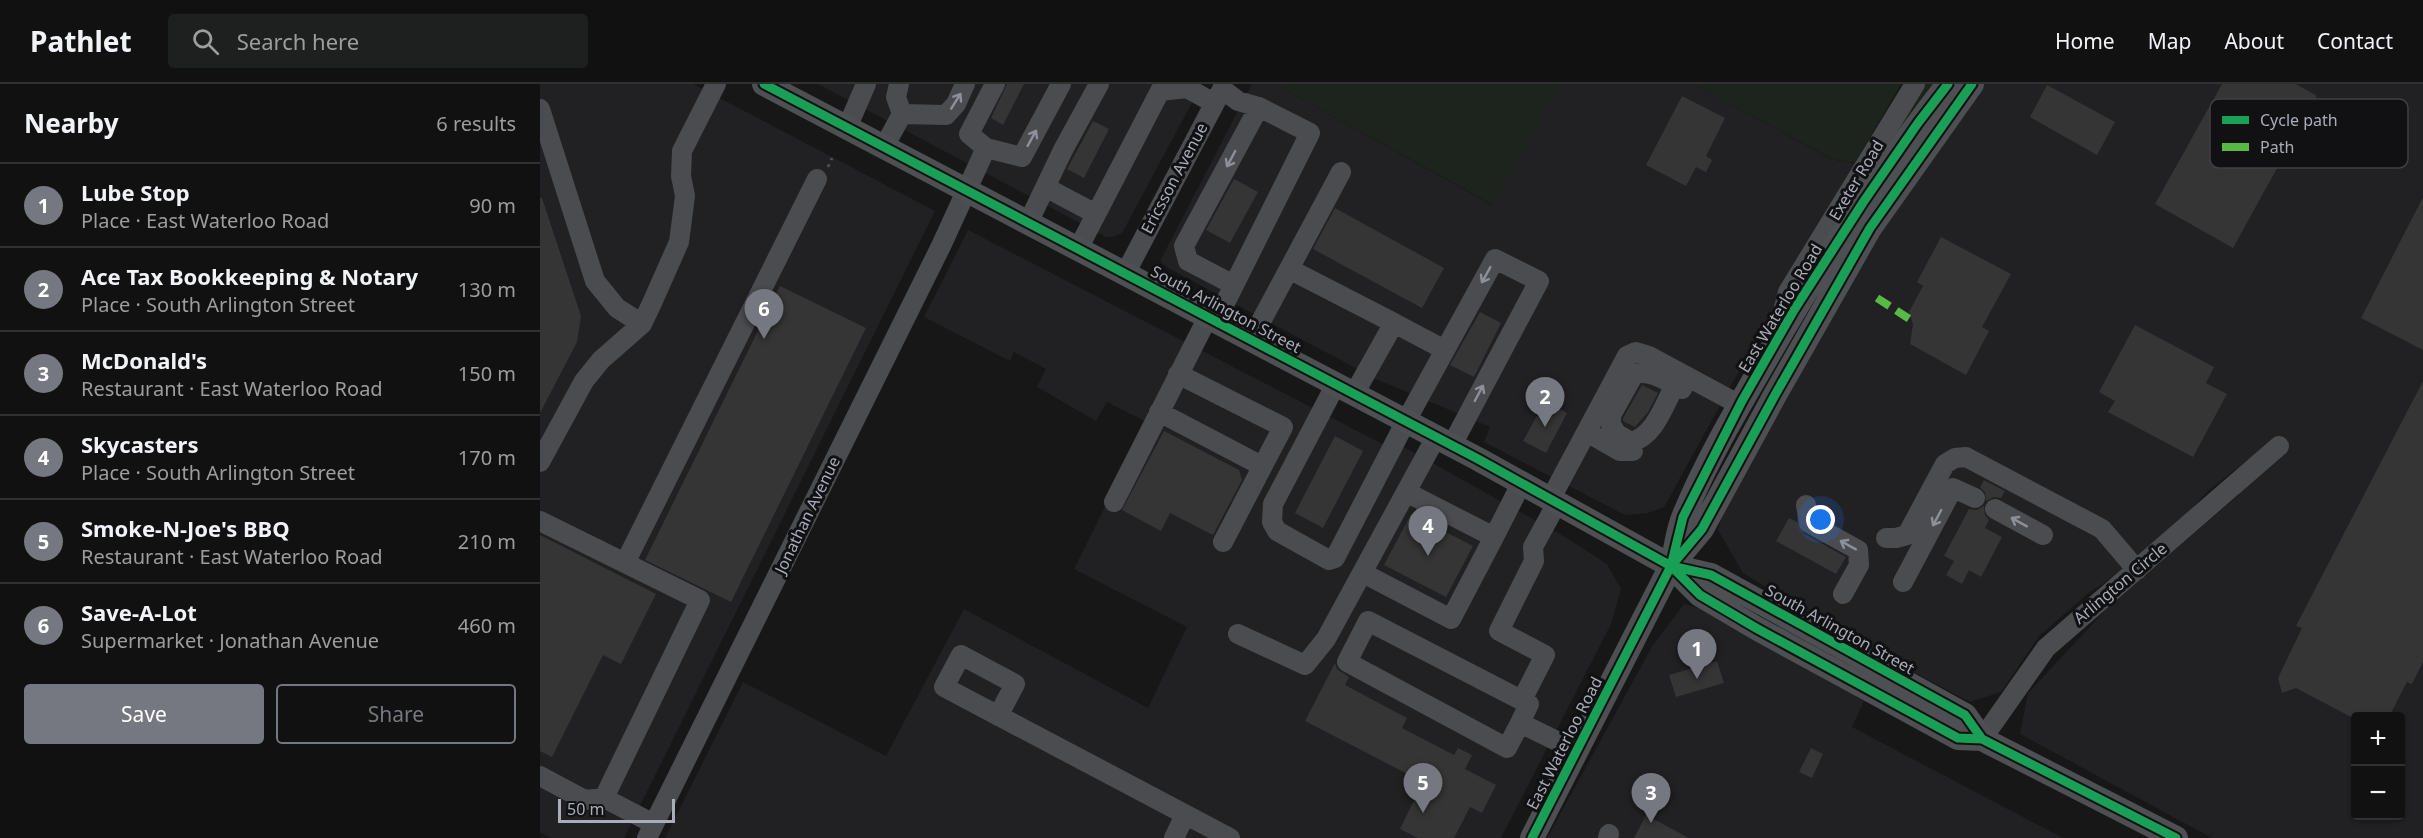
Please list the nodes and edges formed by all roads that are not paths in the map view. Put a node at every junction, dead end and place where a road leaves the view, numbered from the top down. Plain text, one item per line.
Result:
1 (716, 84) edge
2 (764, 84) edge
3 (866, 84) edge
4 (899, 84) edge
5 (965, 84) edge
6 (995, 84) edge
7 (1061, 84) edge
8 (1099, 84) edge
9 (1915, 84) edge
10 (1948, 84) edge
11 (1972, 84) edge
12 (1167, 87) edge
13 (1220, 92) edge
14 (1258, 107) junction
15 (540, 109) edge
16 (902, 114) junction
17 (847, 128) junction
18 (884, 147) junction
19 (986, 148) junction
20 (1341, 172) dead end
21 (817, 179) dead end
22 (1047, 188) junction
23 (966, 191) junction
24 (1096, 214) junction
25 (1028, 223) junction
26 (1078, 249) junction
27 (1289, 269) junction
28 (1125, 273) junction
29 (1234, 285) junction
30 (1212, 319) junction
31 (1394, 323) junction
32 (642, 324) junction
33 (1251, 340) junction
34 (1775, 344) junction
35 (1444, 351) junction
36 (1178, 374) junction
37 (1682, 384) junction
38 (1345, 389) junction
39 (1740, 405) junction
40 (1159, 412) junction
41 (1406, 421) junction
42 (1587, 432) junction
43 (1444, 441) junction
44 (2279, 446) dead end
45 (540, 462) edge
46 (1262, 466) junction
47 (1521, 483) junction
48 (1406, 492) junction
49 (1975, 498) dead end
50 (1553, 501) junction
51 (1114, 502) dead end
52 (1806, 505) dead end
53 (1995, 509) dead end
54 (540, 521) edge
55 (2043, 535) dead end
56 (1494, 537) junction
57 (1886, 538) dead end
58 (1223, 542) dead end
59 (625, 563) junction
60 (1671, 566) junction
61 (2137, 570) junction
62 (1363, 573) junction
63 (1903, 582) dead end
64 (1844, 594) dead end
65 (1238, 634) dead end
66 (1522, 700) junction
67 (998, 716) dead end
68 (1520, 723) junction
69 (1982, 739) junction
70 (1576, 751) junction
71 (540, 776) edge
72 (604, 798) junction
73 (1185, 815) junction
74 (650, 831) edge
75 (1174, 838) edge
76 (1230, 838) edge
77 (1532, 838) edge
78 (2176, 838) edge

1 - 32 street
2 - 17 main road, South Arlington Street
3 - 17 street
4 - 16 street
16 -> 5 street
6 - 19 street
19 -> 7 street
8 - 22 street
9 - 34 street, Exeter Road
10 - 34 main road, East Waterloo Road
11 - 60 main road, East Waterloo Road
12 - 13 street
12 - 24 street
13 - 14 street
13 - 28 street, Ericsson Avenue
14 -> 29 street
14 - 29 street
15 - 32 street
16 - 18 street
17 - 18 main road, South Arlington Street
18 - 23 main road, South Arlington Street
19 - 23 street, Jonathan Avenue
20 - 27 street
21 - 59 street
22 - 24 street
22 - 25 street
23 - 25 main road, South Arlington Street
23 - 74 street, Jonathan Avenue
24 - 26 street
25 - 26 main road, South Arlington Street
26 - 28 main road, South Arlington Street
27 - 31 street
27 - 33 street
28 - 30 main road, South Arlington Street
29 - 30 street
30 - 33 main road, South Arlington Street
30 - 36 street
31 - 35 street
31 - 38 street
32 - 45 street
33 - 38 main road, South Arlington Street
34 - 39 main road, East Waterloo Road
35 - 41 street
43 -> 35 street
36 - 40 street
36 - 46 street
37 - 39 street
37 - 42 street
37 - 42 street
38 - 41 main road, South Arlington Street
38 - 41 street
39 - 60 main road, East Waterloo Road
40 - 46 street
40 - 51 street
41 - 43 main road, South Arlington Street
42 - 50 street
43 - 47 main road, South Arlington Street
43 - 48 street
44 - 61 street, Arlington Circle
46 - 58 street
47 - 50 main road, South Arlington Street
47 - 56 street
48 - 56 street
48 - 62 street
49 -> 63 street
50 - 60 main road, South Arlington Street
50 - 66 street
64 -> 52 street
55 -> 53 street
54 - 59 street
56 - 62 street
57 - 61 street
59 - 72 street
60 - 69 main road, South Arlington Street
60 - 70 main road, East Waterloo Road
61 - 69 street, Arlington Circle
62 - 65 street
66 - 68 street
66 - 68 street
67 - 73 street
68 - 70 street
69 - 78 main road, South Arlington Street
70 - 77 main road, East Waterloo Road
71 - 72 street
72 - 74 street
73 - 75 street
73 - 76 street

